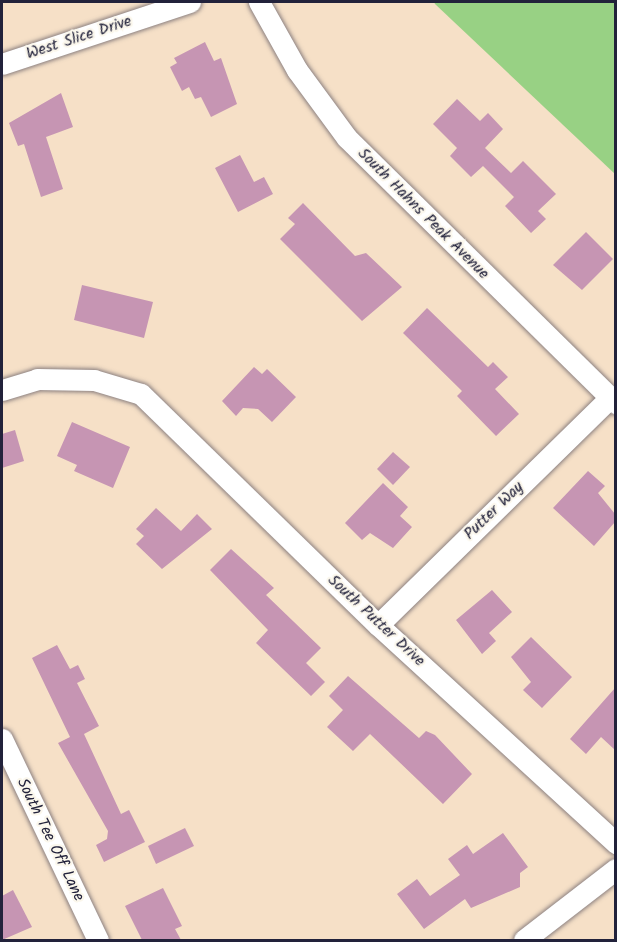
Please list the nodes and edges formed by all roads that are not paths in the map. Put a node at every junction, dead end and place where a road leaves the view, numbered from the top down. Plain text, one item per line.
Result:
1 (190, 2) edge
2 (259, 2) edge
3 (2, 64) edge
4 (2, 390) edge
5 (613, 401) edge
6 (378, 625) junction
7 (2, 739) edge
8 (615, 843) edge
9 (615, 869) edge
10 (98, 940) edge
11 (524, 940) edge

1 - 3 street, West Slice Drive
2 - 5 street, South Hahns Peak Avenue
4 - 6 street, South Putter Drive
5 - 6 street, Putter Way
6 - 8 street, South Putter Drive
7 - 10 street, South Tee Off Lane
9 - 11 street

